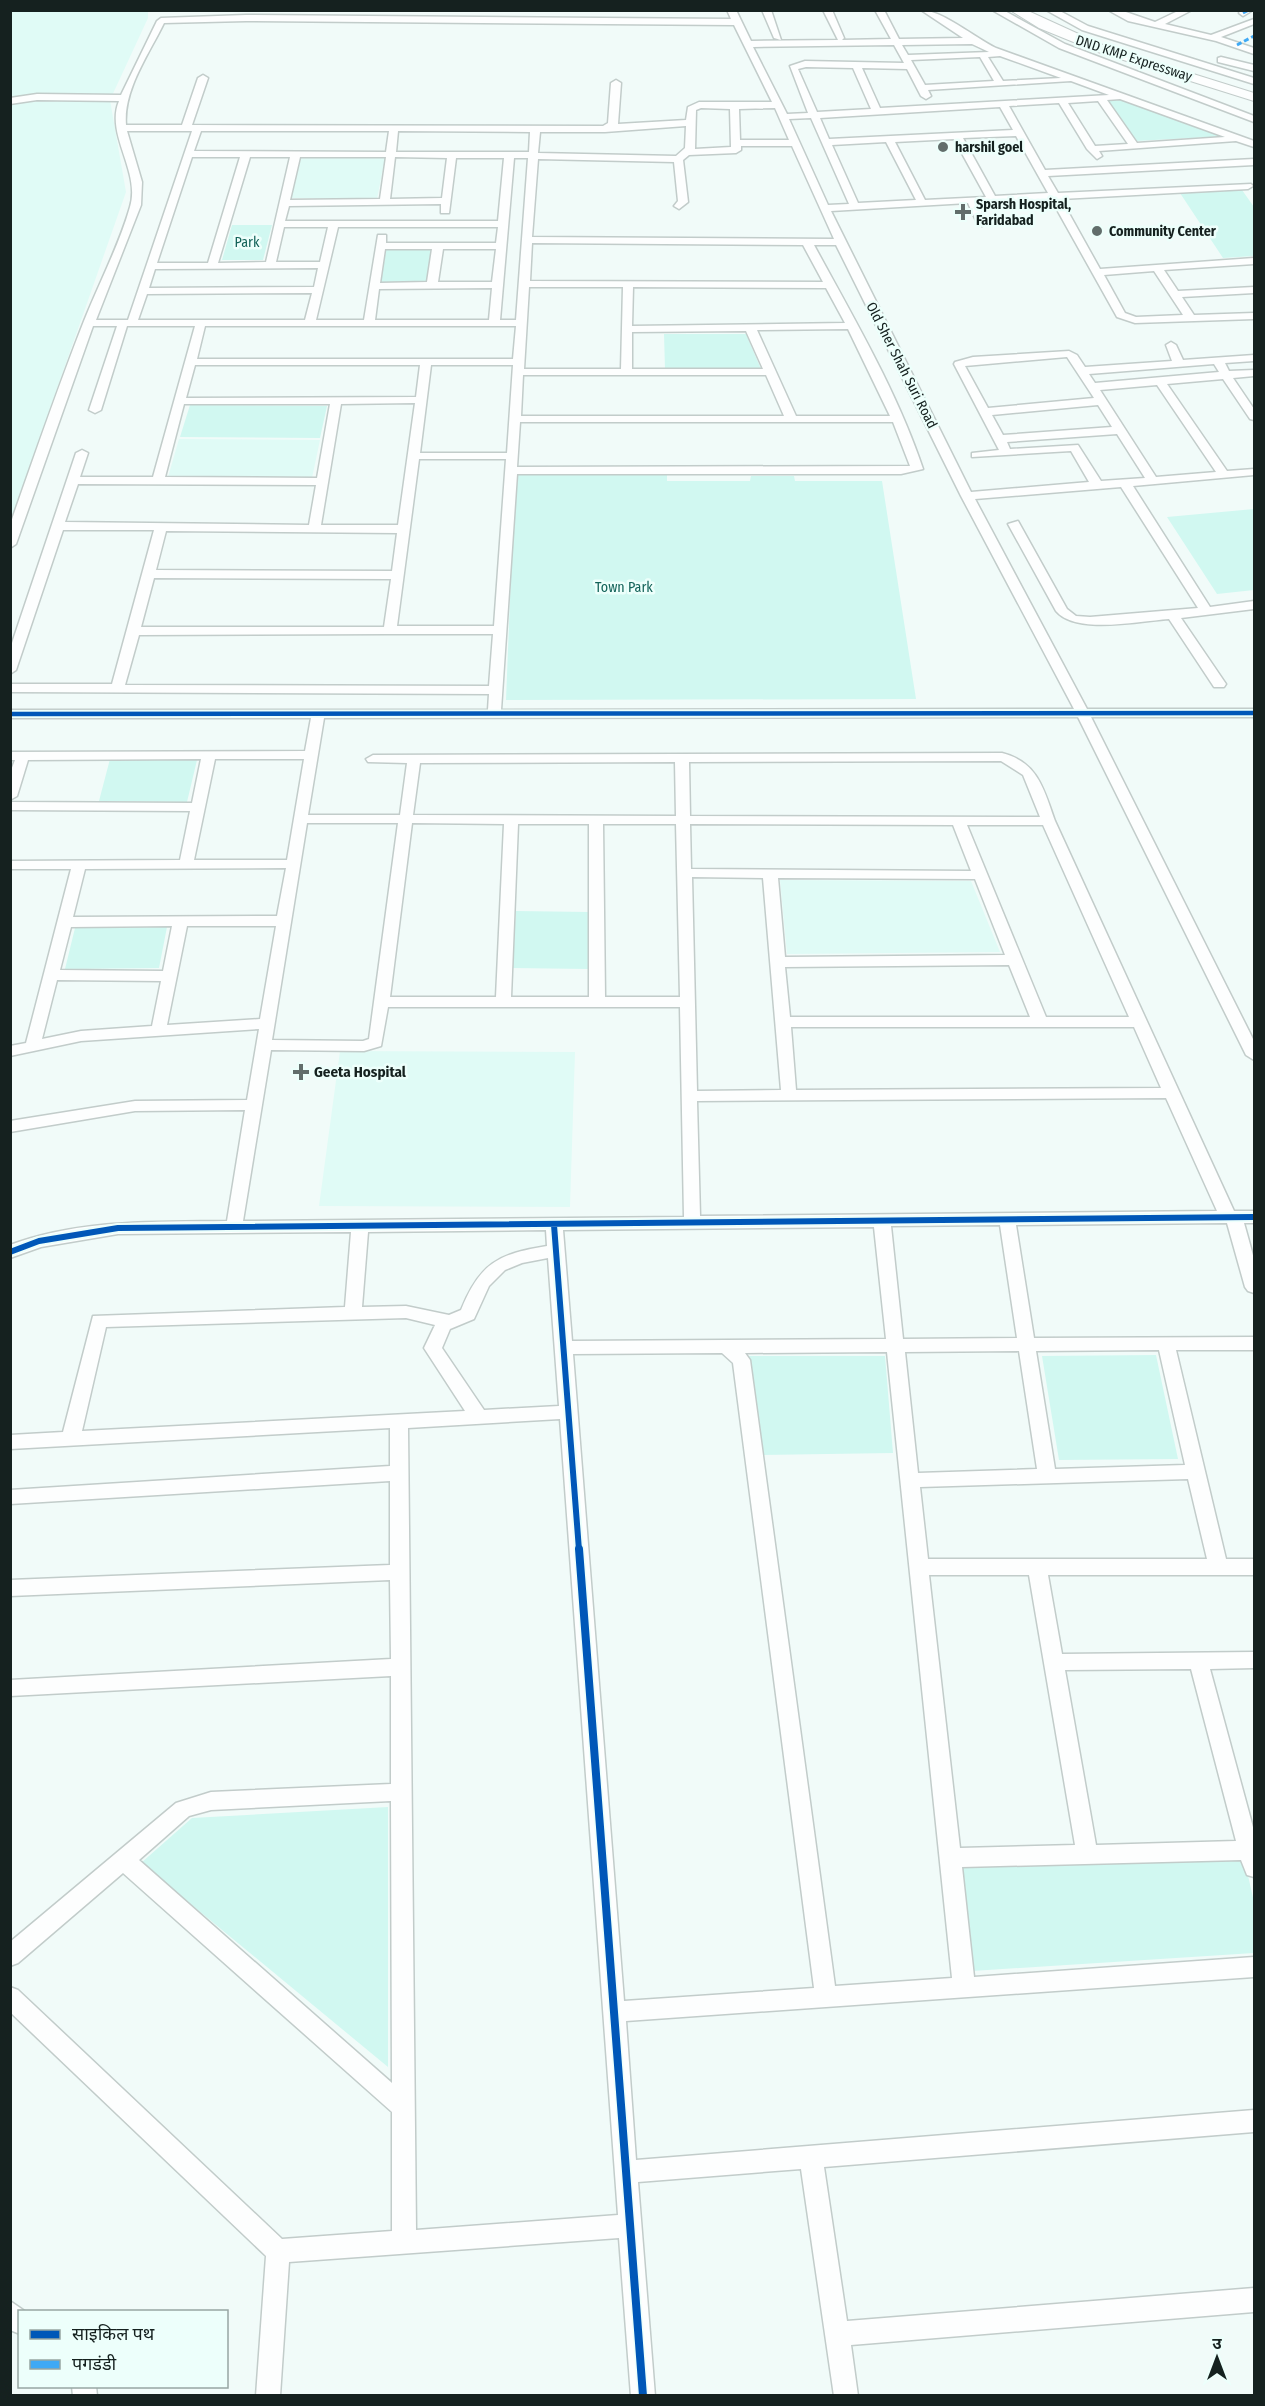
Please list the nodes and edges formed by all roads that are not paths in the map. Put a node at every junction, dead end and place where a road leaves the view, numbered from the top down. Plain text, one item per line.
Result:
1 (160, 10) edge
2 (731, 10) edge
3 (766, 10) edge
4 (827, 10) edge
5 (879, 10) edge
6 (925, 10) edge
7 (996, 10) edge
8 (1016, 10) edge
9 (1033, 10) edge
10 (1050, 10) edge
11 (1112, 10) edge
12 (1148, 10) edge
13 (1188, 10) edge
14 (247, 14) edge
15 (406, 14) edge
16 (1127, 18) junction
17 (164, 20) junction
18 (1254, 21) edge
19 (736, 22) junction
20 (1156, 25) junction
21 (1254, 36) edge
22 (1213, 37) junction
23 (840, 38) dead end
24 (778, 39) dead end
25 (973, 41) junction
26 (789, 43) junction
27 (747, 44) junction
28 (897, 44) junction
29 (1237, 45) junction
30 (1254, 51) edge
31 (1002, 53) junction
32 (982, 54) junction
33 (943, 56) junction
34 (795, 57) dead end
35 (1221, 60) dead end
36 (907, 62) junction
37 (857, 66) junction
38 (949, 66) dead end
39 (1254, 68) edge
40 (954, 76) dead end
41 (203, 78) dead end
42 (1076, 79) junction
43 (1254, 81) edge
44 (616, 83) dead end
45 (1000, 84) junction
46 (960, 86) junction
47 (922, 88) junction
48 (1254, 90) edge
49 (1126, 96) junction
50 (1254, 97) edge
51 (122, 98) junction
52 (1101, 98) junction
53 (10, 101) edge
54 (1062, 101) junction
55 (1002, 104) junction
56 (778, 105) junction
57 (734, 106) junction
58 (933, 108) junction
59 (876, 111) junction
60 (812, 115) junction
61 (783, 117) junction
62 (1254, 120) edge
63 (689, 123) junction
64 (612, 127) junction
65 (122, 128) junction
66 (186, 128) junction
67 (197, 129) junction
68 (394, 129) junction
69 (535, 129) junction
70 (1019, 133) junction
71 (957, 136) junction
72 (1239, 138) junction
73 (889, 139) junction
74 (826, 142) junction
75 (738, 143) junction
76 (795, 143) junction
77 (1254, 144) edge
78 (1134, 145) junction
79 (1092, 149) junction
80 (688, 152) junction
81 (188, 154) junction
82 (246, 154) junction
83 (296, 154) junction
84 (390, 154) junction
85 (452, 154) junction
86 (509, 154) junction
87 (533, 154) junction
88 (678, 159) junction
89 (1254, 162) edge
90 (1106, 170) junction
91 (1041, 173) junction
92 (1240, 174) junction
93 (1054, 196) junction
94 (1254, 196) edge
95 (992, 199) junction
96 (972, 200) junction
97 (446, 201) junction
98 (385, 202) junction
99 (284, 203) junction
100 (922, 203) junction
101 (679, 206) dead end
102 (855, 207) junction
103 (824, 208) junction
104 (982, 223) dead end
105 (280, 224) junction
106 (334, 224) junction
107 (384, 224) junction
108 (444, 224) junction
109 (503, 224) junction
110 (528, 240) junction
111 (807, 242) junction
112 (840, 242) junction
113 (381, 246) junction
114 (438, 246) junction
115 (501, 246) junction
116 (1254, 261) edge
117 (151, 266) junction
118 (212, 266) junction
119 (270, 266) junction
120 (324, 266) junction
121 (1157, 268) junction
122 (1097, 272) junction
123 (525, 284) junction
124 (628, 284) junction
125 (497, 285) junction
126 (830, 285) junction
127 (375, 286) junction
128 (432, 286) junction
129 (318, 290) junction
130 (1254, 290) edge
131 (143, 291) junction
132 (1175, 294) junction
133 (1254, 316) edge
134 (1192, 320) junction
135 (88, 323) junction
136 (128, 323) junction
137 (201, 323) junction
138 (310, 323) junction
139 (369, 323) junction
140 (494, 323) junction
141 (522, 323) junction
142 (852, 326) junction
143 (750, 327) junction
144 (627, 329) junction
145 (1171, 345) dead end
146 (1254, 358) edge
147 (1218, 361) junction
148 (191, 362) junction
149 (426, 362) junction
150 (1179, 364) junction
151 (519, 367) junction
152 (1082, 371) junction
153 (626, 372) junction
154 (770, 372) junction
155 (1254, 373) edge
156 (1226, 375) junction
157 (1160, 381) junction
158 (1092, 387) junction
159 (336, 400) junction
160 (421, 400) junction
161 (1101, 400) junction
162 (180, 401) junction
163 (95, 410) dead end
164 (983, 412) junction
165 (1254, 417) edge
166 (896, 419) junction
167 (515, 420) junction
168 (792, 420) junction
169 (1119, 430) junction
170 (1000, 439) junction
171 (81, 453) dead end
172 (1007, 453) junction
173 (976, 455) dead end
174 (414, 456) junction
175 (512, 456) junction
176 (510, 470) junction
177 (1223, 474) junction
178 (1253, 474) edge
179 (72, 480) junction
180 (1152, 480) junction
181 (158, 481) junction
182 (322, 482) junction
183 (1125, 483) junction
184 (1096, 485) junction
185 (967, 496) junction
186 (1014, 524) dead end
187 (57, 526) junction
188 (161, 527) junction
189 (314, 528) junction
190 (404, 529) junction
191 (10, 544) edge
192 (149, 574) junction
193 (398, 575) junction
194 (1254, 605) edge
195 (1206, 611) junction
196 (1173, 615) junction
197 (500, 630) junction
198 (133, 631) junction
199 (390, 631) junction
200 (10, 670) edge
201 (1219, 684) dead end
202 (10, 688) edge
203 (118, 688) junction
204 (496, 690) junction
205 (1254, 713) edge
206 (10, 714) edge
207 (318, 714) junction
208 (494, 714) junction
209 (1083, 714) junction
210 (210, 755) junction
211 (312, 755) junction
212 (17, 756) edge
213 (373, 759) dead end
214 (414, 759) junction
215 (682, 759) junction
216 (10, 796) edge
217 (10, 806) edge
218 (199, 807) junction
219 (301, 819) junction
220 (406, 819) junction
221 (512, 820) junction
222 (596, 820) junction
223 (683, 820) junction
224 (958, 821) junction
225 (1048, 821) junction
226 (186, 864) junction
227 (294, 864) junction
228 (10, 865) edge
229 (79, 865) junction
230 (684, 873) junction
231 (770, 873) junction
232 (980, 875) junction
233 (284, 921) junction
234 (64, 922) junction
235 (180, 922) junction
236 (1015, 960) junction
237 (778, 962) junction
238 (51, 975) junction
239 (170, 976) junction
240 (382, 1002) junction
241 (503, 1002) junction
242 (597, 1002) junction
243 (687, 1002) junction
244 (783, 1022) junction
245 (1040, 1022) junction
246 (1139, 1022) junction
247 (268, 1023) junction
248 (159, 1029) junction
249 (33, 1045) junction
250 (264, 1045) junction
251 (10, 1051) edge
252 (1254, 1055) edge
253 (1171, 1092) junction
254 (789, 1095) junction
255 (689, 1096) junction
256 (254, 1104) junction
257 (10, 1127) edge
258 (1231, 1217) junction
259 (1254, 1217) edge
260 (1007, 1220) junction
261 (882, 1222) junction
262 (692, 1224) junction
263 (234, 1226) junction
264 (360, 1226) junction
265 (554, 1226) junction
266 (556, 1251) junction
267 (10, 1252) edge
268 (1254, 1287) edge
269 (353, 1314) junction
270 (451, 1322) junction
271 (1166, 1343) junction
272 (1254, 1343) edge
273 (1026, 1344) junction
274 (895, 1345) junction
275 (725, 1346) junction
276 (563, 1347) junction
277 (568, 1412) junction
278 (479, 1417) junction
279 (399, 1422) junction
280 (71, 1438) junction
281 (10, 1442) edge
282 (1196, 1472) junction
283 (399, 1473) junction
284 (1047, 1476) junction
285 (910, 1480) junction
286 (10, 1497) edge
287 (1038, 1567) junction
288 (1218, 1567) junction
289 (1254, 1567) edge
290 (919, 1568) junction
291 (400, 1572) junction
292 (10, 1588) edge
293 (1198, 1660) junction
294 (1254, 1660) edge
295 (1054, 1662) junction
296 (400, 1667) junction
297 (10, 1688) edge
298 (401, 1792) junction
299 (1087, 1854) junction
300 (950, 1858) junction
301 (123, 1859) junction
302 (1252, 1859) edge
303 (10, 1956) edge
304 (1254, 1967) edge
305 (964, 1988) junction
306 (10, 1997) edge
307 (826, 1997) junction
308 (614, 2012) junction
309 (403, 2107) junction
310 (1254, 2121) edge
311 (811, 2157) junction
312 (626, 2172) junction
313 (630, 2226) junction
314 (404, 2241) junction
315 (278, 2251) junction
316 (1254, 2300) edge
317 (837, 2334) junction
318 (268, 2396) edge
319 (643, 2396) edge
320 (846, 2396) edge

1 - 17 street
2 - 19 street, Old Sher Shah Suri Road
3 - 24 street
4 - 23 street
5 - 28 street
6 - 25 street
7 - 62 street
8 - 50 highway, DND KMP Expressway
9 - 48 highway, DND KMP Expressway
10 - 43 street
11 - 16 street
12 - 16 street
13 - 20 street
14 - 15 street
14 - 17 street
15 - 19 street
16 - 20 street
17 - 51 street
18 - 22 street
19 - 27 street, Old Sher Shah Suri Road
20 - 22 street
21 - 29 street
22 - 29 street
25 - 28 street
25 - 31 street
26 - 27 street
26 - 28 street
26 - 34 street
27 - 56 street, Old Sher Shah Suri Road
28 - 36 street
29 - 30 street
31 - 32 street
31 - 42 street
32 - 33 street
32 - 45 street
33 - 36 street
33 - 38 street
35 - 39 street
36 - 37 street
36 - 47 street
37 - 59 street
37 - 60 street
40 - 46 street
41 - 66 street
42 - 45 street
42 - 49 street
44 - 64 street
45 - 46 street
46 - 47 street
47 - 58 street
49 - 52 street
49 - 72 street
51 - 53 street
51 - 65 street
52 - 54 street
52 - 78 street
54 - 55 street
54 - 79 street
55 - 58 street
55 - 70 street
56 - 57 street
56 - 61 street, Old Sher Shah Suri Road
57 - 63 street
57 - 75 street
58 - 59 street
59 - 60 street
60 - 61 street
60 - 74 street
61 - 76 street, Old Sher Shah Suri Road
63 - 64 street
63 - 80 street
64 - 69 street
65 - 66 street
65 - 135 street
66 - 67 street
67 - 68 street
67 - 81 street
68 - 69 street
68 - 84 street
69 - 87 street
70 - 71 street
70 - 91 street
71 - 73 street
71 - 95 street
72 - 77 street
72 - 78 street
73 - 74 street
73 - 100 street
74 - 102 street
75 - 76 street
75 - 80 street
76 - 103 street, Old Sher Shah Suri Road
78 - 79 street
79 - 90 street
80 - 88 street
81 - 82 street
81 - 117 street
82 - 83 street
82 - 118 street
83 - 84 street
83 - 99 street
84 - 85 street
84 - 98 street
85 - 86 street
85 - 97 street
86 - 87 street
86 - 109 street
87 - 88 street
87 - 110 street
88 - 101 street
89 - 92 street
90 - 91 street
90 - 92 street
91 - 93 street
92 - 93 street
92 - 94 street
93 - 95 street
93 - 122 street
95 - 96 street
96 - 100 street
96 - 104 street
97 - 98 street
97 - 108 street
98 - 99 street
99 - 105 street
100 - 102 street
102 - 103 street
103 - 112 street, Old Sher Shah Suri Road
105 - 106 street
105 - 119 street
106 - 107 street
106 - 120 street
107 - 108 street
107 - 113 street
108 - 109 street
109 - 115 street
110 - 111 street
110 - 123 street
111 - 112 street
111 - 126 street
112 - 185 street, Old Sher Shah Suri Road
113 - 114 street
113 - 127 street
114 - 115 street
114 - 128 street
115 - 125 street
116 - 121 street
117 - 118 street
117 - 131 street
118 - 119 street
119 - 120 street
120 - 129 street
121 - 122 street
121 - 132 street
122 - 134 street
123 - 124 street
123 - 141 street
124 - 126 street
124 - 144 street
125 - 128 street
125 - 140 street
126 - 142 street
127 - 128 street
127 - 139 street
129 - 131 street
129 - 138 street
130 - 132 street
131 - 136 street
132 - 134 street
133 - 134 street
135 - 136 street
135 - 191 street
136 - 137 street
136 - 163 street
137 - 138 street
137 - 148 street
138 - 139 street
139 - 140 street
140 - 141 street
141 - 151 street
142 - 143 street
142 - 166 street
143 - 144 street
143 - 154 street
144 - 153 street
145 - 150 street
146 - 147 street
147 - 150 street
147 - 156 street
148 - 149 street
148 - 162 street
149 - 151 street
149 - 160 street
150 - 152 street
151 - 153 street
151 - 167 street
152 - 158 street
152 - 164 street
153 - 154 street
154 - 168 street
155 - 156 street
156 - 157 street
156 - 165 street
157 - 158 street
157 - 177 street
158 - 161 street
159 - 160 street
159 - 162 street
159 - 182 street
160 - 174 street
161 - 164 street
161 - 169 street
162 - 181 street
164 - 170 street
166 - 168 street
166 - 176 street
167 - 168 street
167 - 175 street
169 - 170 street
169 - 180 street
170 - 172 street
171 - 179 street
172 - 173 street
172 - 184 street
174 - 175 street
174 - 190 street
175 - 176 street
176 - 197 street
177 - 178 street
177 - 180 street
179 - 181 street
179 - 187 street
180 - 183 street
181 - 182 street
182 - 189 street
183 - 184 street
183 - 195 street
184 - 185 street
185 - 209 street, Old Sher Shah Suri Road
186 - 196 street
187 - 188 street
187 - 200 street
188 - 189 street
188 - 192 street
189 - 190 street
190 - 193 street
192 - 193 street
192 - 198 street
193 - 199 street
194 - 195 street
195 - 196 street
196 - 201 street
197 - 199 street
197 - 204 street
198 - 199 street
198 - 203 street
202 - 203 street
203 - 204 street
204 - 208 street
205 - 209 street
206 - 207 street
207 - 208 street
207 - 211 street
208 - 209 street
209 - 252 street, Old Sher Shah Suri Road
210 - 211 street
210 - 212 street
210 - 218 street
211 - 219 street
212 - 216 street
213 - 214 street
214 - 215 street
214 - 220 street
215 - 223 street
215 - 225 street
217 - 218 street
218 - 226 street
219 - 220 street
219 - 227 street
220 - 221 street
220 - 240 street
221 - 222 street
221 - 241 street
222 - 223 street
222 - 242 street
223 - 224 street
223 - 230 street
224 - 225 street
224 - 232 street
225 - 246 street
226 - 227 street
226 - 229 street
227 - 233 street
228 - 229 street
229 - 234 street
230 - 231 street
230 - 243 street
231 - 232 street
231 - 237 street
232 - 236 street
233 - 235 street
233 - 247 street
234 - 235 street
234 - 238 street
235 - 239 street
236 - 237 street
236 - 245 street
237 - 244 street
238 - 239 street
238 - 249 street
239 - 248 street
240 - 241 street
240 - 250 street
241 - 242 street
242 - 243 street
243 - 255 street
244 - 245 street
244 - 254 street
245 - 246 street
246 - 253 street
247 - 248 street
247 - 250 street
248 - 249 street
249 - 251 street
250 - 256 street
253 - 254 street
253 - 258 street
254 - 255 street
255 - 262 street
256 - 257 street
256 - 263 street
258 - 259 street
258 - 260 street
258 - 268 street
260 - 261 street
260 - 273 street
261 - 262 street
261 - 274 street
262 - 265 street
263 - 264 street
263 - 267 street
264 - 265 street
264 - 269 street
265 - 266 street
266 - 270 street
266 - 276 street
269 - 270 street
269 - 280 street
270 - 278 street
271 - 272 street
271 - 273 street
271 - 282 street
273 - 274 street
273 - 284 street
274 - 275 street
274 - 285 street
275 - 276 street
275 - 307 street
276 - 277 street
277 - 278 street
277 - 308 street
278 - 279 street
279 - 280 street
279 - 283 street
280 - 281 street
282 - 284 street
282 - 288 street
283 - 286 street
283 - 291 street
284 - 285 street
285 - 290 street
287 - 288 street
287 - 290 street
287 - 295 street
288 - 289 street
290 - 300 street
291 - 292 street
291 - 296 street
293 - 294 street
293 - 295 street
293 - 302 street
295 - 299 street
296 - 297 street
296 - 298 street
298 - 301 street
298 - 309 street
299 - 300 street
299 - 302 street
300 - 305 street
301 - 303 street
301 - 309 street
304 - 305 street
305 - 307 street
306 - 315 street
307 - 308 street
308 - 312 street
309 - 314 street
310 - 311 street
311 - 312 street
311 - 317 street
312 - 313 street
313 - 314 street
313 - 319 street
314 - 315 street
315 - 318 street
316 - 317 street
317 - 320 street

